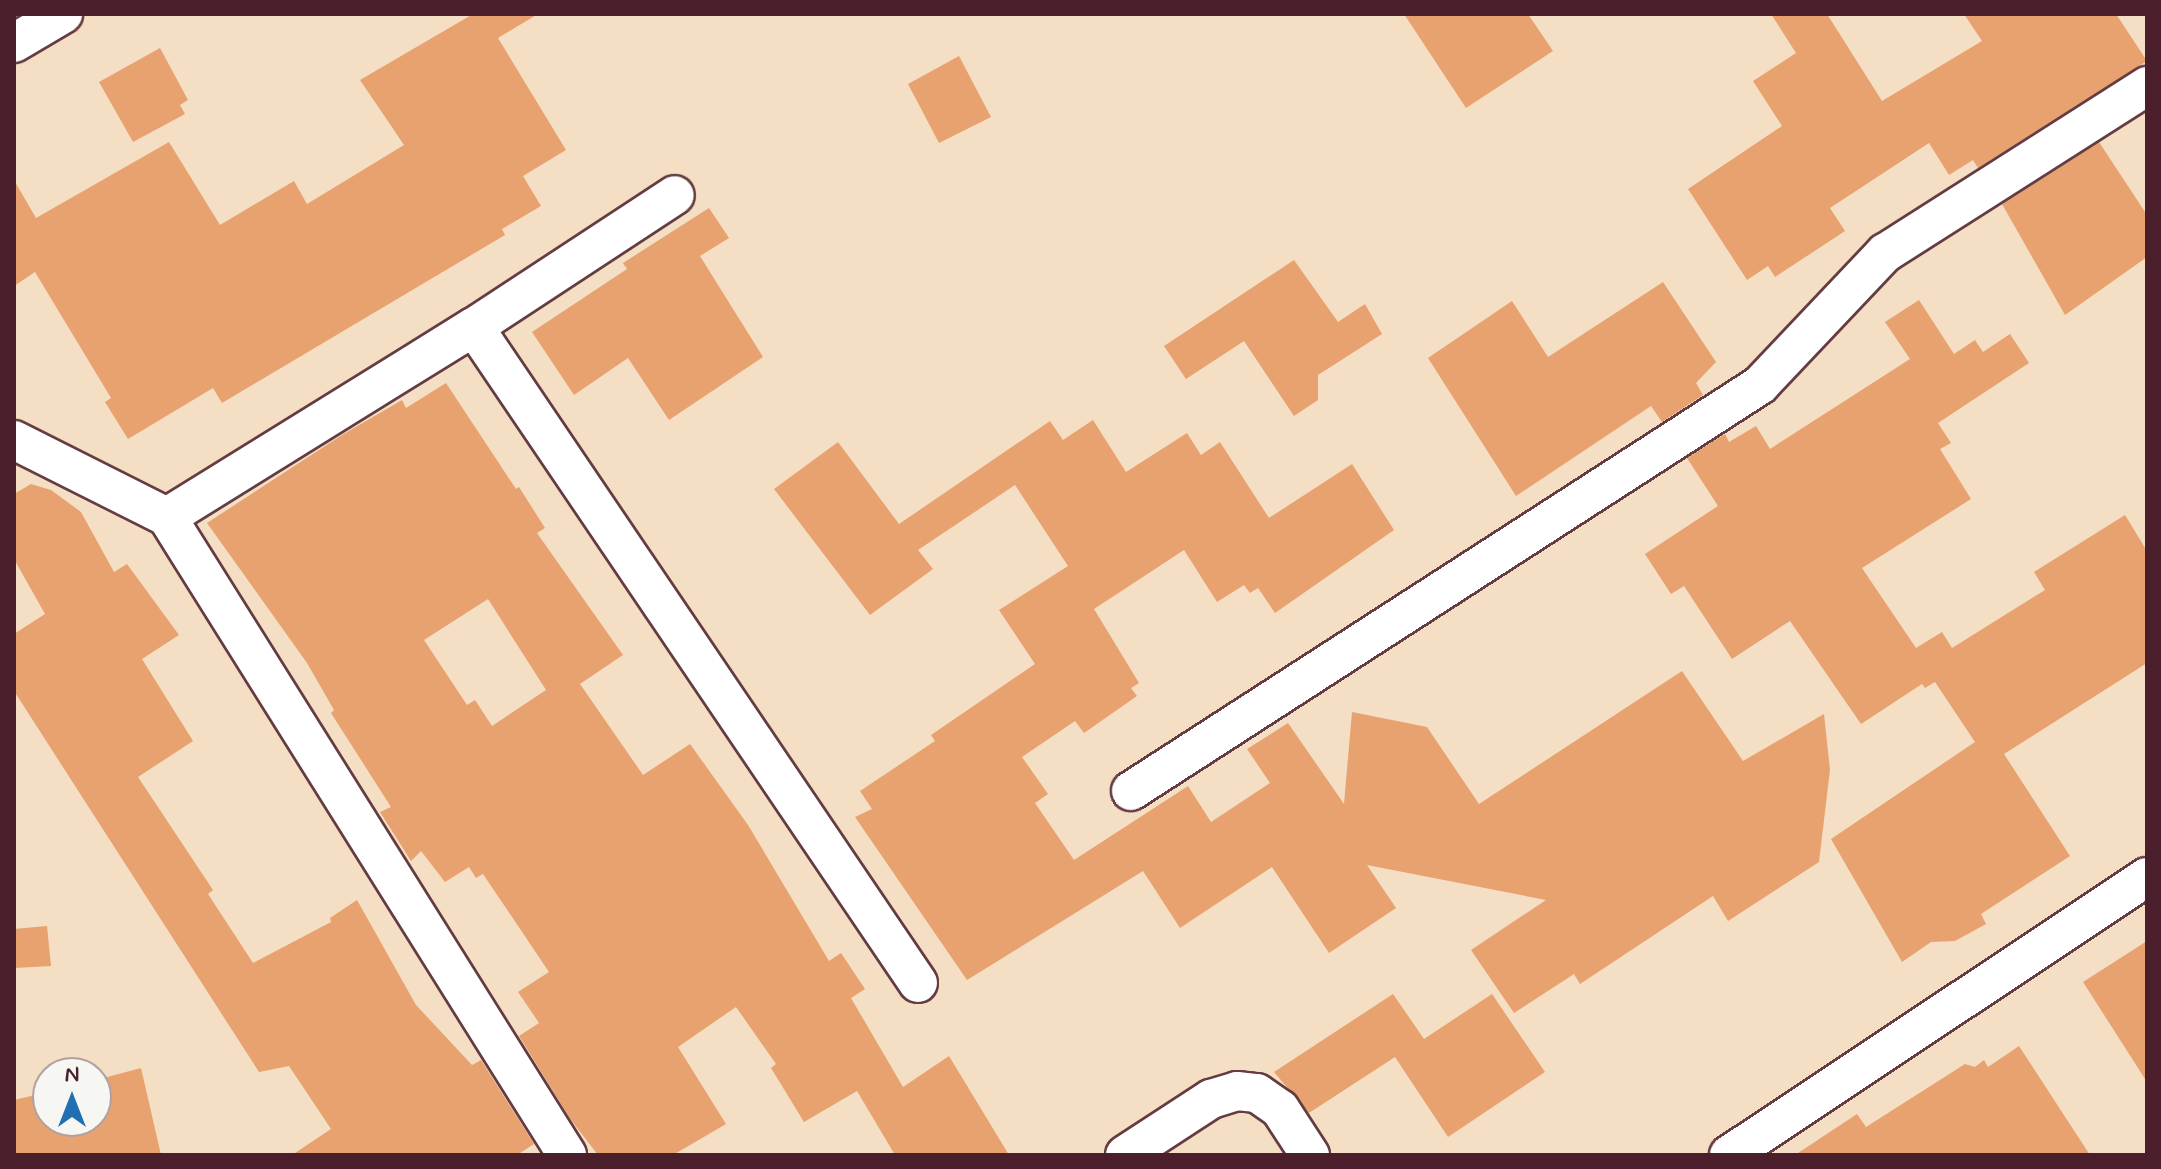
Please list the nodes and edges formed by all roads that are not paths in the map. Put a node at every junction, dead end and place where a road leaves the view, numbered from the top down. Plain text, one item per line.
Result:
1 (63, 14) edge
2 (14, 43) edge
3 (2147, 86) edge
4 (675, 195) dead end
5 (474, 327) junction
6 (14, 440) edge
7 (167, 517) junction
8 (1131, 791) dead end
9 (2147, 877) edge
10 (918, 983) dead end
11 (567, 1155) edge
12 (1125, 1155) edge
13 (1310, 1155) edge
14 (1729, 1155) edge

1 - 2 street
3 - 8 street
4 - 5 street
5 - 7 street
5 - 10 street
6 - 7 street
7 - 11 street
9 - 14 street
12 - 13 street

